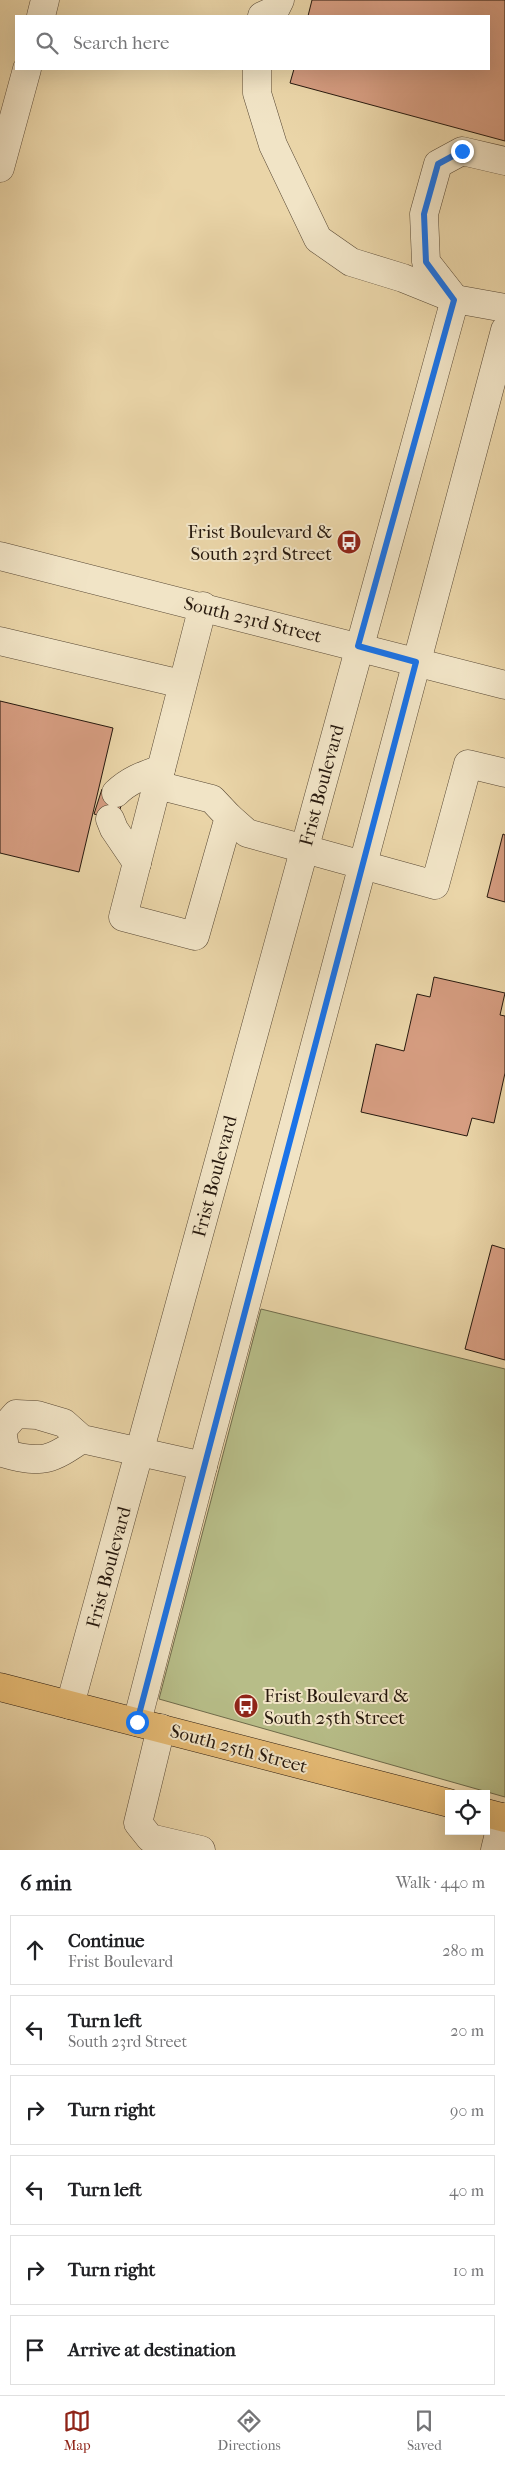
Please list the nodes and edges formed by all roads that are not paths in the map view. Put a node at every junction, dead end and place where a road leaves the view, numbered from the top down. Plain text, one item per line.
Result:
1 (45, 0) edge
2 (256, 0) edge
3 (280, 0) edge
4 (41, 15) edge
5 (256, 15) edge
6 (264, 15) edge
7 (27, 70) edge
8 (257, 70) edge
9 (6, 126) edge
10 (505, 161) edge
11 (0, 168) edge
12 (454, 300) junction
13 (505, 308) edge
14 (505, 330) edge
15 (0, 556) edge
16 (203, 606) junction
17 (0, 641) edge
18 (358, 646) junction
19 (416, 662) junction
20 (182, 684) junction
21 (505, 685) edge
22 (505, 773) edge
23 (159, 777) junction
24 (116, 792) dead end
25 (229, 817) junction
26 (110, 819) dead end
27 (304, 848) junction
28 (137, 863) junction
29 (363, 864) junction
30 (82, 1439) dead end
31 (139, 1452) junction
32 (203, 1466) junction
33 (0, 1687) edge
34 (70, 1705) junction
35 (149, 1725) junction
36 (445, 1802) edge
37 (498, 1816) edge
38 (201, 1850) edge
39 (495, 1850) edge

1 - 4 street
2 - 5 street
3 - 6 street
7 - 9 street
8 - 12 street
9 - 11 street
10 - 12 street
12 - 13 street
12 - 18 street, Frist Boulevard
14 - 19 street
15 - 16 street, South 23rd Street
16 - 18 street, South 23rd Street
16 - 20 street
17 - 20 street
18 - 19 street, South 23rd Street
18 - 27 street, Frist Boulevard
19 - 21 street, South 23rd Street
19 - 29 street
20 - 23 street
22 - 29 street
23 - 24 street
23 - 25 street
23 - 28 street
25 - 27 street
25 - 28 street
26 - 28 street
27 - 29 street
27 - 31 street, Frist Boulevard
29 - 32 street
30 - 31 street
31 - 32 street
31 - 34 street, Frist Boulevard
32 - 35 street
33 - 34 main road, South 25th Street
34 - 35 main road, South 25th Street
35 - 36 main road, South 25th Street
35 - 38 street
37 - 39 street

